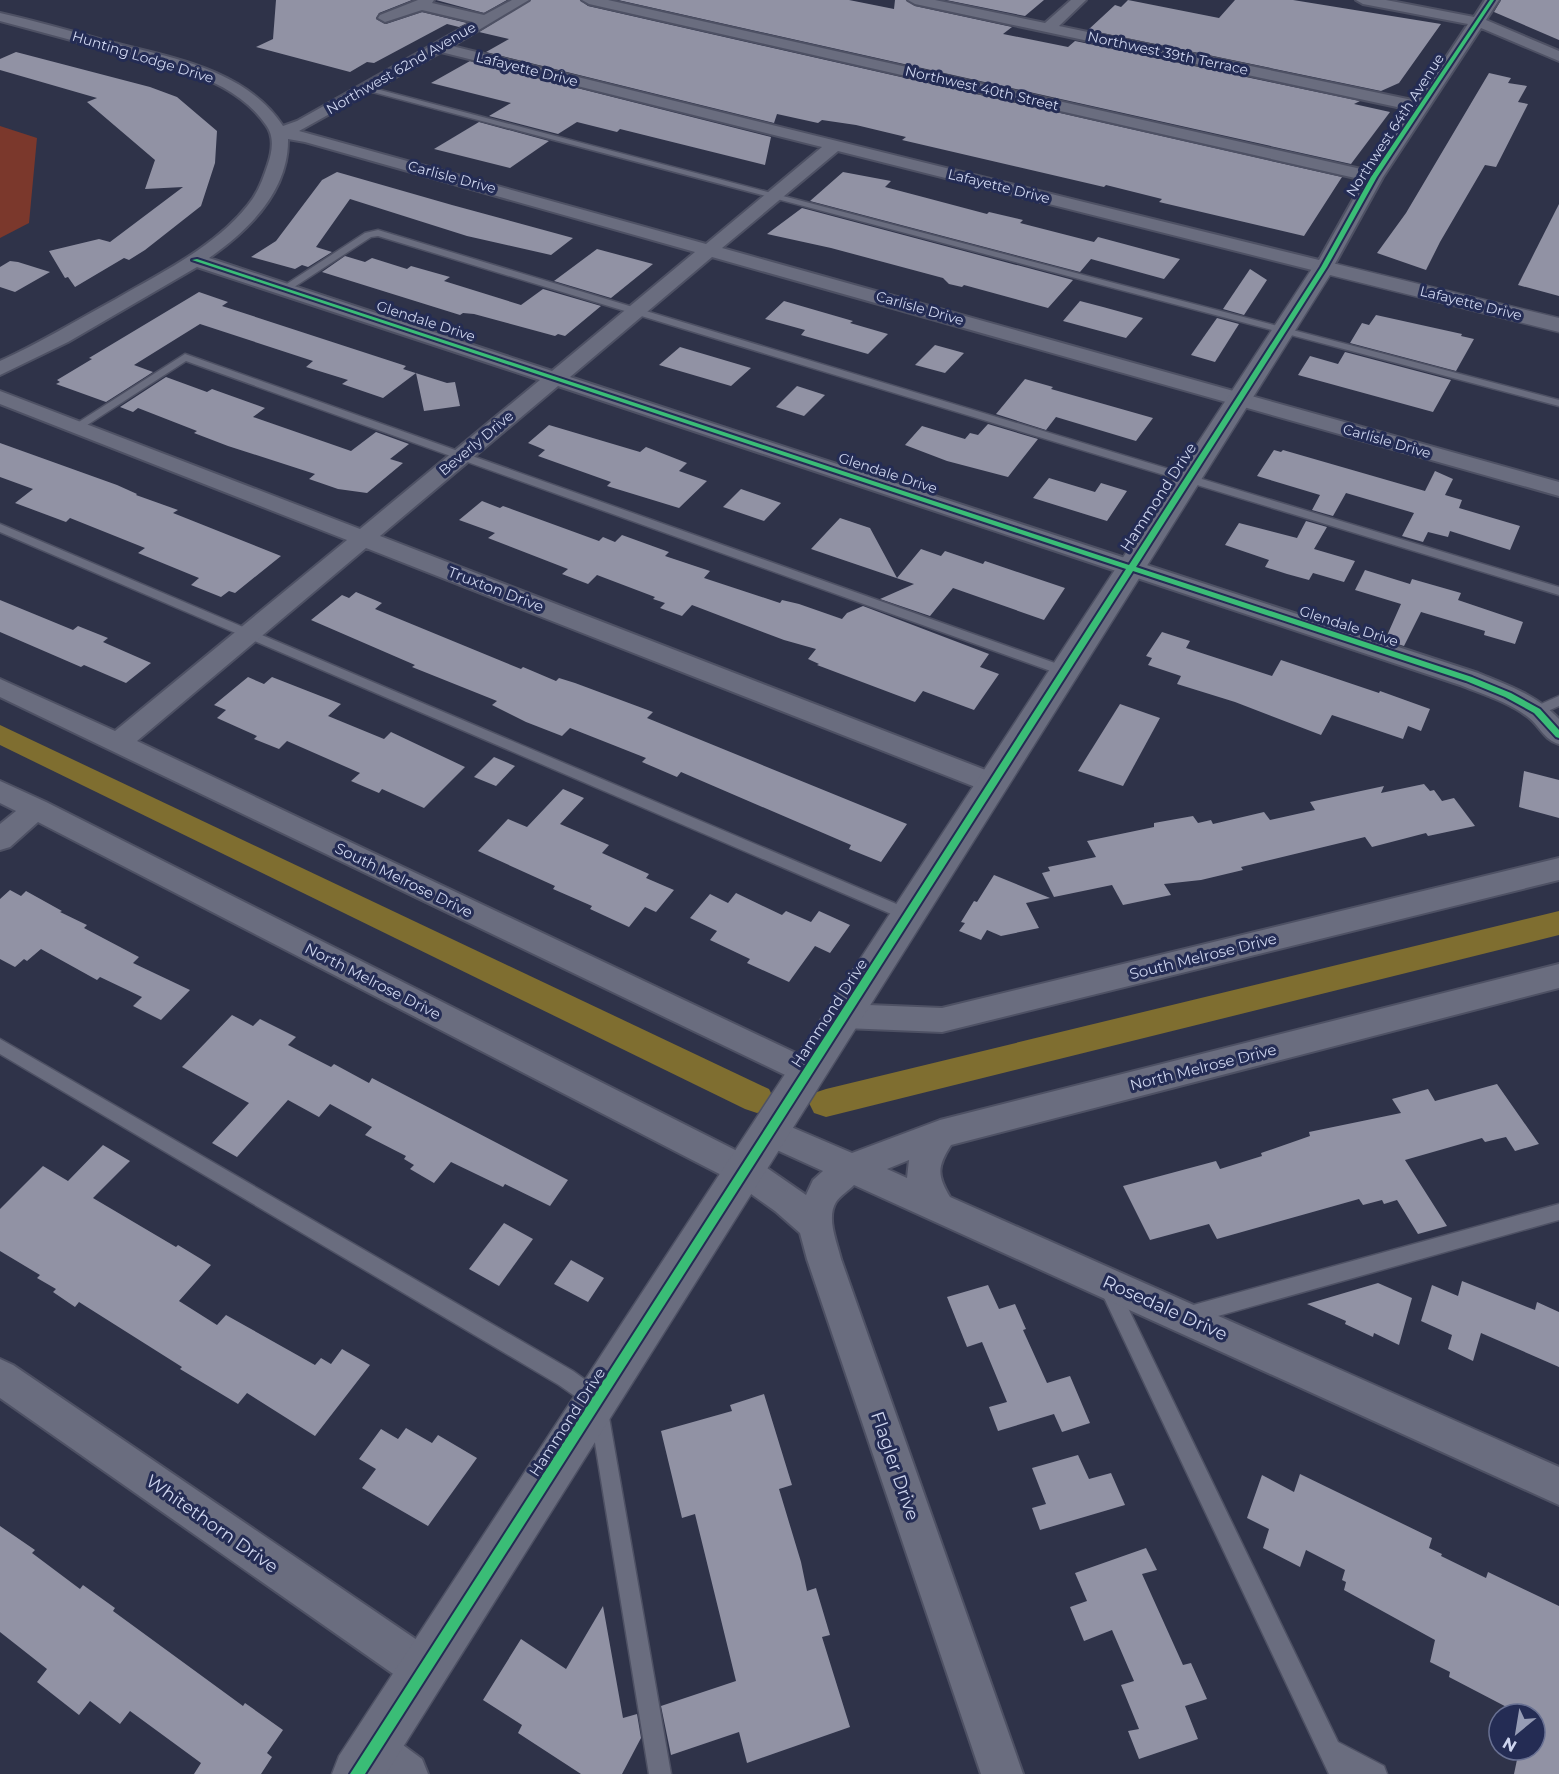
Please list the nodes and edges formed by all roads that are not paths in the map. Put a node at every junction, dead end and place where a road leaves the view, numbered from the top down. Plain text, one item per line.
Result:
1 (522, 0) edge
2 (590, 0) edge
3 (915, 0) edge
4 (1079, 0) edge
5 (1363, 0) edge
6 (1492, 0) edge
7 (424, 3) edge
8 (0, 16) edge
9 (385, 18) dead end
10 (485, 20) junction
11 (1479, 22) junction
12 (1048, 28) junction
13 (439, 47) junction
14 (1559, 56) edge
15 (368, 88) junction
16 (1421, 107) junction
17 (279, 133) junction
18 (835, 145) junction
19 (1374, 177) junction
20 (773, 195) junction
21 (708, 248) junction
22 (195, 260) junction
23 (1324, 267) junction
24 (284, 289) junction
25 (635, 310) junction
26 (1559, 325) edge
27 (1283, 330) junction
28 (0, 369) edge
29 (554, 378) junction
30 (0, 397) edge
31 (1238, 399) junction
32 (1559, 403) edge
33 (77, 427) junction
34 (461, 455) junction
35 (1188, 479) junction
36 (1559, 489) edge
37 (0, 528) edge
38 (364, 537) junction
39 (1130, 568) junction
40 (1559, 591) edge
41 (249, 634) junction
42 (1064, 671) junction
43 (0, 687) edge
44 (1559, 701) edge
45 (1537, 711) junction
46 (1559, 735) edge
47 (118, 743) junction
48 (992, 783) junction
49 (0, 791) edge
50 (36, 809) junction
51 (0, 840) edge
52 (1559, 869) edge
53 (908, 915) junction
54 (1559, 976) edge
55 (844, 1016) junction
56 (0, 1046) edge
57 (808, 1073) junction
58 (770, 1132) junction
59 (940, 1134) junction
60 (851, 1168) junction
61 (745, 1172) junction
62 (938, 1207) junction
63 (1559, 1212) edge
64 (1541, 1217) junction
65 (815, 1225) junction
66 (1559, 1225) edge
67 (1106, 1282) junction
68 (1184, 1317) junction
69 (0, 1377) edge
70 (598, 1401) junction
71 (1559, 1486) edge
72 (424, 1670) junction
73 (1329, 1750) junction
74 (365, 1762) edge
75 (407, 1774) edge
76 (660, 1774) edge
77 (1002, 1774) edge
78 (1341, 1774) edge
79 (1376, 1774) edge

1 - 10 street, Northwest 62nd Avenue
2 - 19 street, Northwest 40th Street
3 - 12 street, Northwest 39th Terrace
4 - 12 street
5 - 11 street
6 - 11 street, Northwest 64th Avenue
7 - 9 street
7 - 10 street
8 - 17 street, Hunting Lodge Drive
10 - 13 street, Northwest 62nd Avenue
11 - 14 street
11 - 16 street, Northwest 64th Avenue
12 - 16 street, Northwest 39th Terrace
13 - 15 street, Northwest 62nd Avenue
13 - 18 street, Lafayette Drive
15 - 17 street, Northwest 62nd Avenue
15 - 20 lane
16 - 19 street, Northwest 64th Avenue
17 - 21 street, Carlisle Drive
17 - 22 street
18 - 20 street, Beverly Drive
18 - 23 street, Lafayette Drive
19 - 23 street, Northwest 64th Avenue
20 - 21 street, Beverly Drive
20 - 27 lane
21 - 25 street, Beverly Drive
21 - 31 street, Carlisle Drive
22 - 24 street, Glendale Drive
22 - 28 street
23 - 26 street, Lafayette Drive
23 - 27 street, Hammond Drive
24 - 25 lane
24 - 29 street, Glendale Drive
25 - 29 street, Beverly Drive
25 - 35 lane
27 - 31 street, Hammond Drive
27 - 32 lane
29 - 34 street, Beverly Drive
29 - 39 street, Glendale Drive
30 - 33 street, Truxton Drive
31 - 35 street, Hammond Drive
31 - 36 street, Carlisle Drive
33 - 34 lane
33 - 38 street, Truxton Drive
34 - 38 street, Beverly Drive
34 - 42 lane
35 - 39 street, Hammond Drive
35 - 40 lane
37 - 41 lane
38 - 41 street, Beverly Drive
38 - 48 street, Truxton Drive
39 - 42 street, Hammond Drive
39 - 45 street, Glendale Drive
41 - 47 street, Beverly Drive
41 - 53 lane
42 - 48 street, Hammond Drive
43 - 47 street, South Melrose Drive
44 - 45 lane
45 - 46 street, Glendale Drive
47 - 57 street, South Melrose Drive
48 - 53 street, Hammond Drive
49 - 50 street, North Melrose Drive
50 - 51 street
50 - 61 street, North Melrose Drive
52 - 55 street, South Melrose Drive
53 - 55 street, Hammond Drive
54 - 59 street, North Melrose Drive
55 - 57 street, Hammond Drive
56 - 70 lane
57 - 58 street, Hammond Drive
58 - 60 street, Rosedale Drive
58 - 61 street, Hammond Drive
59 - 60 street, North Melrose Drive
59 - 62 street
60 - 62 street, Rosedale Drive
60 - 65 street, Flagler Drive
61 - 65 street, North Melrose Drive
61 - 70 street, Hammond Drive
62 - 67 street, Rosedale Drive
63 - 64 lane
64 - 66 lane
64 - 68 lane
65 - 77 street, Flagler Drive
67 - 68 street, Rosedale Drive
67 - 73 lane
68 - 71 street, Rosedale Drive
69 - 72 street, Whitethorn Drive
70 - 72 street, Hammond Drive
70 - 76 lane
72 - 74 street, Hammond Drive
73 - 78 lane
73 - 79 lane
74 - 75 street

